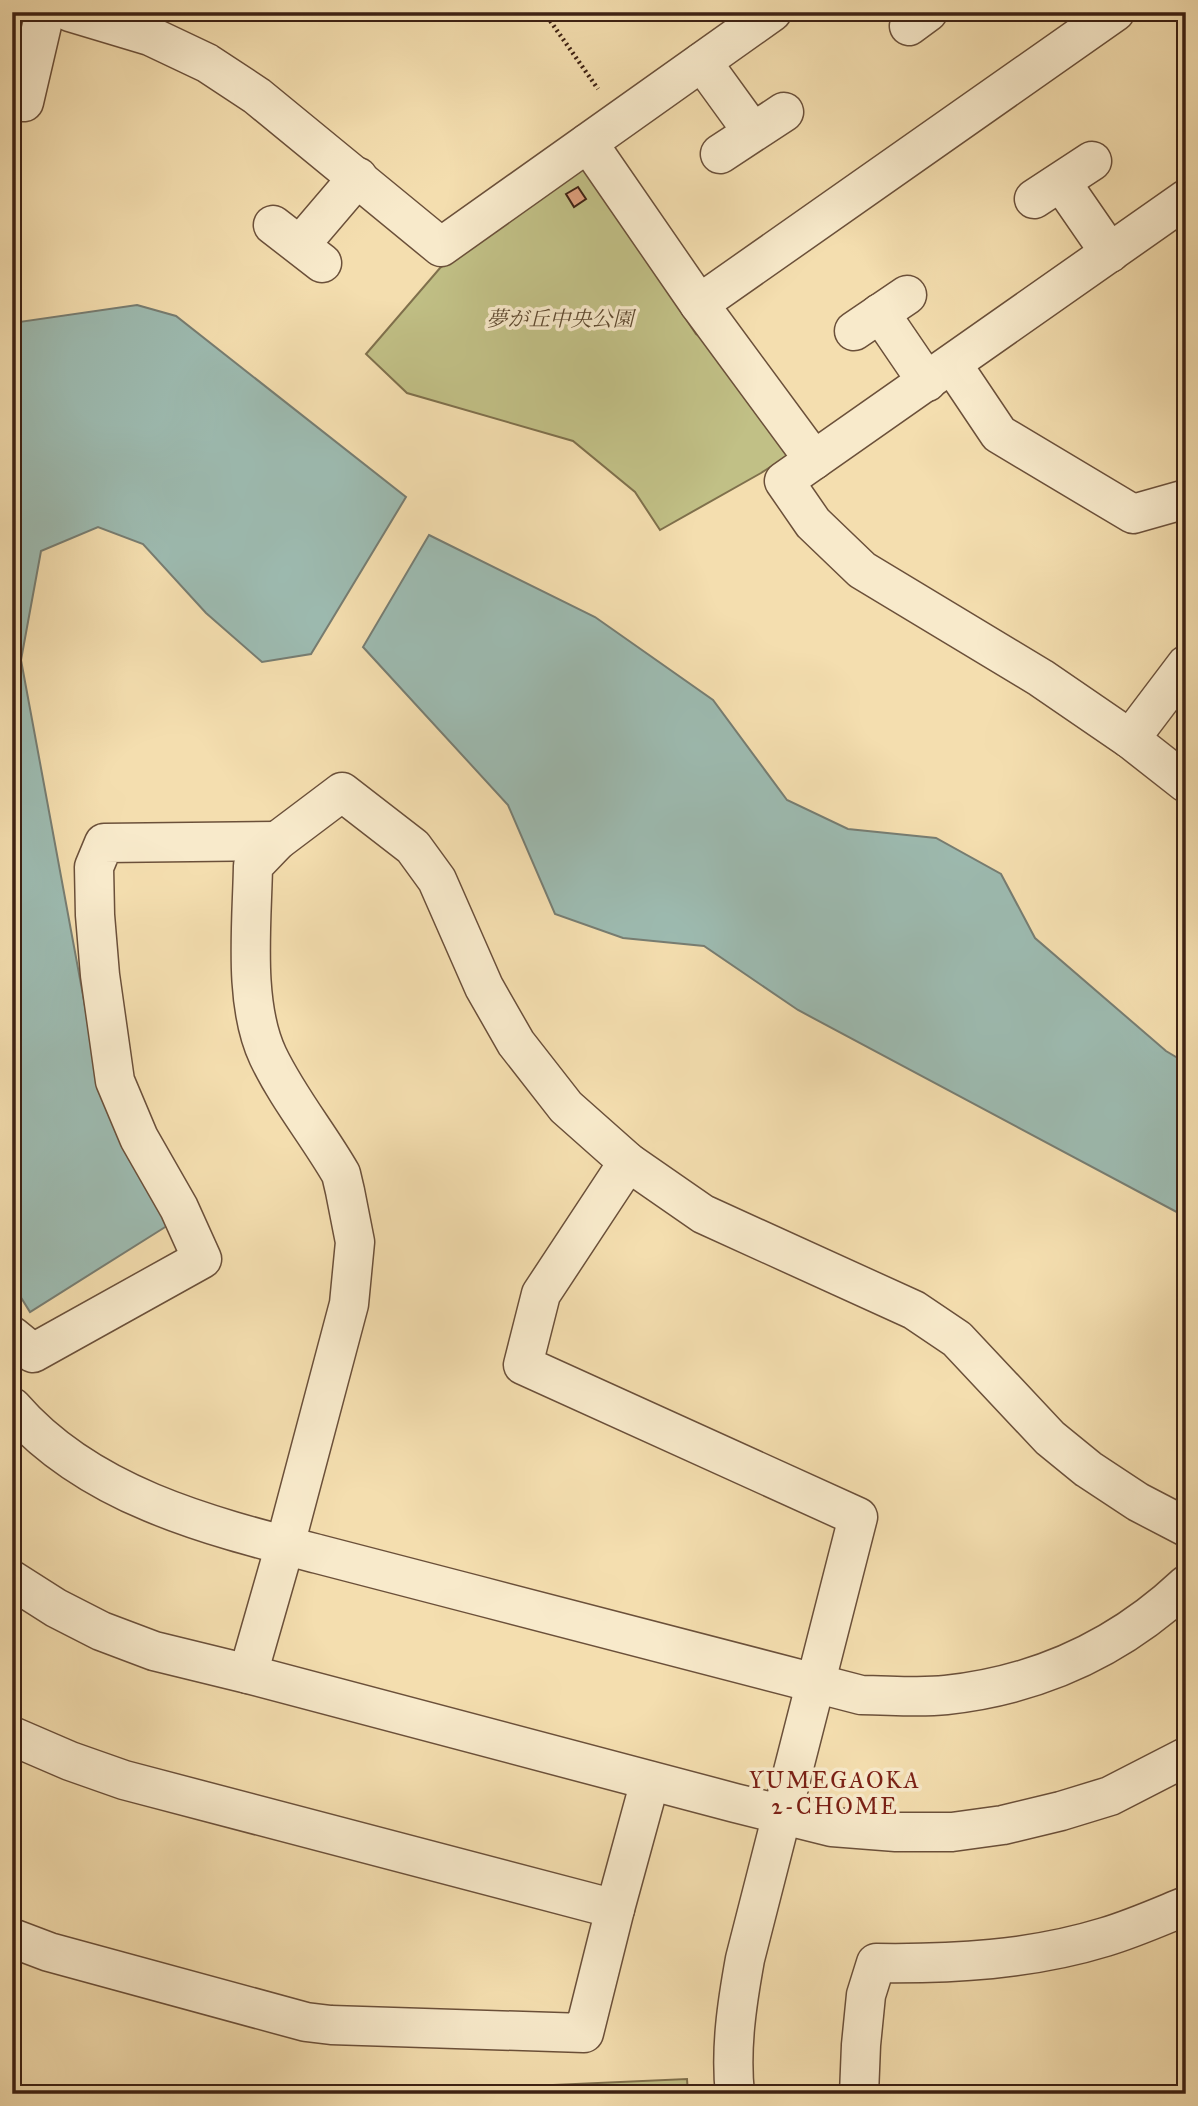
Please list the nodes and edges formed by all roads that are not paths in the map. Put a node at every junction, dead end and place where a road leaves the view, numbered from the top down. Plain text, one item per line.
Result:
1 (45, 12) edge
2 (70, 12) edge
3 (772, 12) edge
4 (1115, 12) edge
5 (702, 62) junction
6 (25, 102) edge
7 (784, 112) dead end
8 (752, 131) junction
9 (588, 143) junction
10 (720, 154) dead end
11 (358, 177) junction
12 (1062, 181) dead end
13 (1186, 199) edge
14 (298, 244) dead end
15 (1110, 253) junction
16 (699, 304) junction
17 (880, 313) dead end
18 (939, 373) junction
19 (814, 460) junction
20 (1186, 499) edge
21 (1186, 665) edge
22 (1130, 739) junction
23 (1186, 783) edge
24 (277, 841) junction
25 (628, 1162) junction
26 (12, 1336) edge
27 (12, 1408) edge
28 (1186, 1527) edge
29 (285, 1545) junction
30 (12, 1580) edge
31 (1186, 1586) edge
32 (248, 1674) junction
33 (817, 1683) junction
34 (12, 1736) edge
35 (1186, 1757) edge
36 (650, 1781) junction
37 (782, 1815) junction
38 (1186, 1906) edge
39 (615, 1909) junction
40 (12, 1938) edge
41 (735, 2094) edge
42 (859, 2094) edge

1 - 6 street
2 - 11 street
3 - 5 street
4 - 16 street
5 - 8 street
5 - 9 street
7 - 8 street
8 - 10 street
9 - 11 street
9 - 16 street
11 - 14 street
12 - 15 street
13 - 15 street
15 - 18 street
16 - 19 street
17 - 18 street
18 - 19 street
18 - 20 street
19 - 22 street
21 - 22 street
22 - 23 street
24 - 25 street
24 - 26 street
24 - 29 street
25 - 28 street
25 - 33 street
27 - 29 street
29 - 32 street
29 - 33 street
30 - 32 street
31 - 33 street
32 - 36 street
33 - 37 street
34 - 39 street
35 - 37 street
36 - 37 street
36 - 39 street
37 - 41 street
38 - 42 street
39 - 40 street

